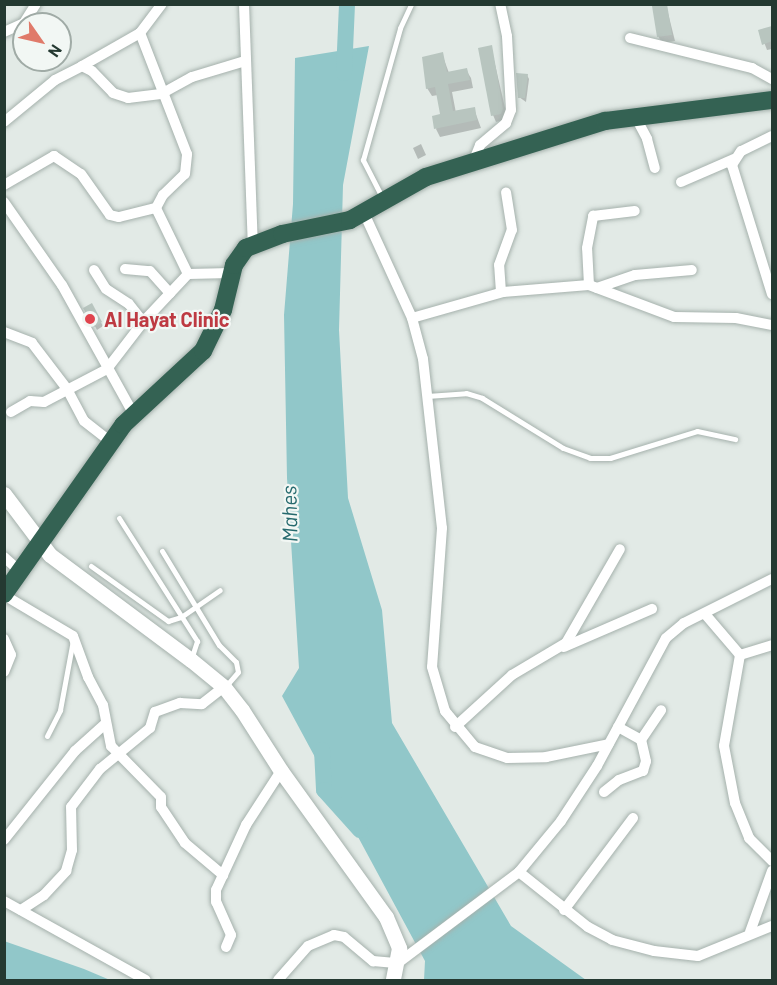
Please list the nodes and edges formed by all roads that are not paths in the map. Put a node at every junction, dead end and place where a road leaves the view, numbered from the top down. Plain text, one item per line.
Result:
1 (36, 4) edge
2 (162, 4) edge
3 (244, 4) edge
4 (411, 4) edge
5 (500, 4) edge
6 (4, 32) edge
7 (140, 33) junction
8 (630, 38) dead end
9 (245, 61) junction
10 (82, 66) junction
11 (772, 79) edge
12 (161, 94) junction
13 (772, 100) edge
14 (634, 116) junction
15 (4, 122) edge
16 (772, 136) edge
17 (734, 159) junction
18 (474, 160) junction
19 (655, 168) dead end
20 (681, 182) dead end
21 (4, 185) edge
22 (506, 192) dead end
23 (383, 201) junction
24 (4, 202) edge
25 (156, 208) junction
26 (635, 211) dead end
27 (357, 216) junction
28 (253, 244) junction
29 (124, 269) dead end
30 (94, 270) dead end
31 (692, 270) dead end
32 (231, 273) junction
33 (188, 274) junction
34 (593, 286) junction
35 (501, 292) junction
36 (170, 293) junction
37 (772, 294) edge
38 (412, 318) junction
39 (143, 321) junction
40 (772, 325) edge
41 (4, 332) edge
42 (107, 369) junction
43 (67, 389) junction
44 (427, 396) junction
45 (11, 412) dead end
46 (133, 413) junction
47 (735, 439) dead end
48 (110, 441) junction
49 (4, 494) edge
50 (119, 518) dead end
51 (41, 547) junction
52 (620, 549) dead end
53 (162, 551) dead end
54 (4, 557) edge
55 (91, 566) dead end
56 (22, 573) junction
57 (772, 579) edge
58 (220, 590) dead end
59 (4, 595) edge
60 (196, 607) junction
61 (652, 609) dead end
62 (705, 614) junction
63 (181, 617) junction
64 (74, 636) junction
65 (5, 640) edge
66 (772, 645) edge
67 (555, 651) junction
68 (740, 655) junction
69 (190, 660) junction
70 (4, 672) edge
71 (224, 687) junction
72 (661, 710) dead end
73 (105, 724) junction
74 (455, 727) junction
75 (618, 727) junction
76 (47, 736) dead end
77 (641, 740) junction
78 (609, 744) junction
79 (118, 752) junction
80 (281, 771) junction
81 (604, 792) dead end
82 (633, 818) dead end
83 (4, 840) edge
84 (772, 861) edge
85 (772, 871) edge
86 (519, 872) junction
87 (223, 875) junction
88 (4, 901) edge
89 (21, 910) junction
90 (564, 910) junction
91 (772, 926) edge
92 (750, 932) junction
93 (226, 947) dead end
94 (398, 963) junction
95 (146, 981) edge
96 (278, 981) edge
97 (393, 981) edge

1 - 6 street
2 - 7 street
3 - 9 street
4 - 23 lane
5 - 18 street
7 - 10 street
7 - 12 street
8 - 11 street
9 - 12 street
9 - 28 street
10 - 12 street
10 - 15 street
12 - 25 street
13 - 14 highway
14 - 18 highway
14 - 19 street
16 - 17 street
17 - 20 street
17 - 37 street
18 - 23 highway
21 - 25 street
22 - 35 street
23 - 27 highway
24 - 42 street
25 - 33 street
26 - 34 street
27 - 28 highway
27 - 38 street
28 - 32 highway
29 - 36 street
30 - 39 street
31 - 34 street
32 - 33 street
32 - 46 highway
33 - 36 street
34 - 35 street
34 - 40 street
35 - 38 street
36 - 39 street
38 - 44 street
39 - 42 street
41 - 43 street
42 - 43 street
42 - 46 street
43 - 45 street
43 - 48 street
44 - 47 lane
44 - 74 street
46 - 48 highway
48 - 51 highway
49 - 51 street
50 - 63 lane
51 - 56 highway
51 - 69 street
52 - 67 street
53 - 60 lane
54 - 56 street
55 - 63 lane
56 - 59 highway
57 - 62 street
58 - 60 lane
59 - 64 street
60 - 63 lane
60 - 71 lane
61 - 67 street
62 - 68 street
62 - 75 street
63 - 69 lane
64 - 73 street
64 - 76 lane
65 - 70 street
66 - 68 street
67 - 74 street
68 - 84 street
69 - 71 street
71 - 79 street
71 - 80 street
72 - 77 street
73 - 79 street
73 - 83 street
74 - 78 street
75 - 77 street
75 - 78 street
77 - 81 street
78 - 86 street
79 - 87 street
79 - 89 street
80 - 87 street
80 - 94 street
82 - 90 street
85 - 92 street
86 - 90 street
86 - 94 street
87 - 93 street
88 - 89 street
89 - 95 street
90 - 92 street
91 - 92 street
94 - 96 street
94 - 97 street

